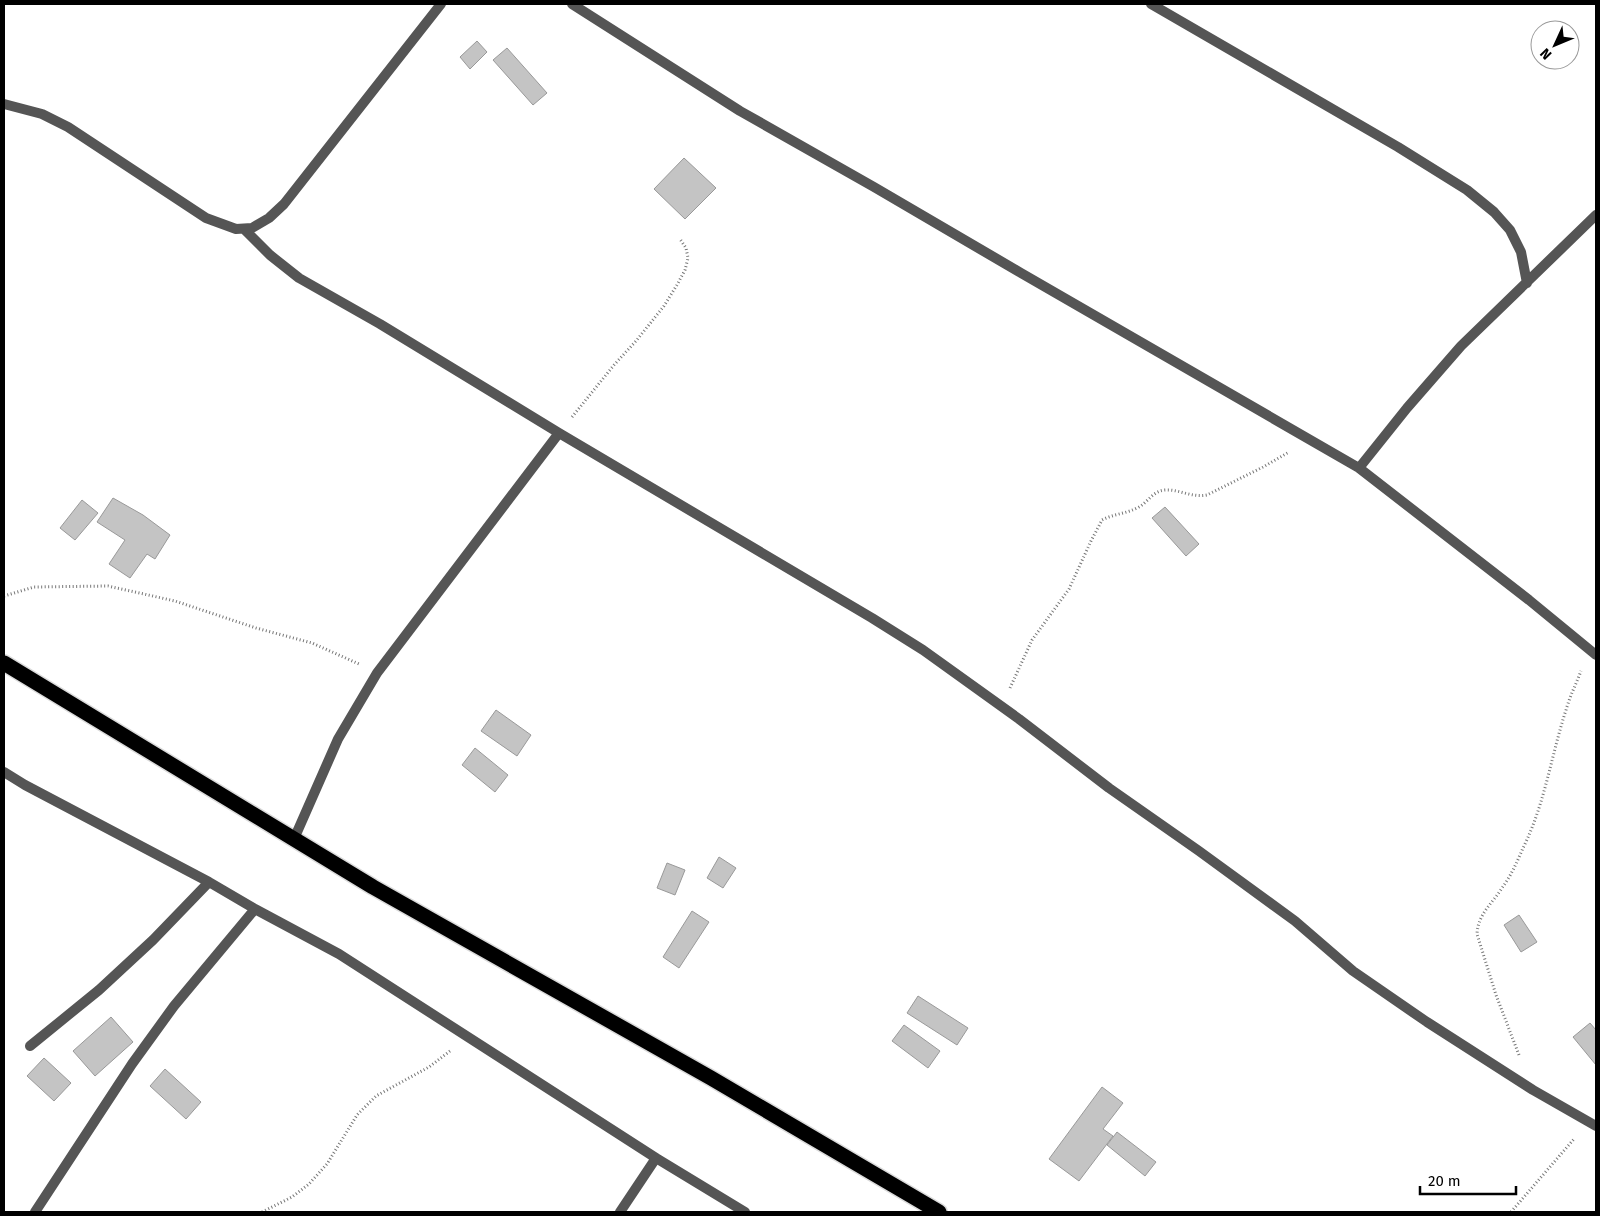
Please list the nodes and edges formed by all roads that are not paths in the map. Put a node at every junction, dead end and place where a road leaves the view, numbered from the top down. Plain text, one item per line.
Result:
1 (440, 4) edge
2 (572, 4) edge
3 (1152, 4) edge
4 (4, 104) edge
5 (1596, 215) edge
6 (244, 229) junction
7 (1526, 283) junction
8 (559, 433) junction
9 (1359, 468) junction
10 (1593, 652) edge
11 (4, 662) edge
12 (4, 772) edge
13 (294, 839) junction
14 (209, 882) junction
15 (255, 909) junction
16 (30, 1046) dead end
17 (1592, 1124) edge
18 (656, 1158) junction
19 (35, 1212) edge
20 (620, 1212) edge
21 (745, 1212) edge
22 (939, 1212) edge

1 - 6 street
2 - 9 street
3 - 7 street
4 - 6 street
5 - 7 street
6 - 8 street
7 - 9 street
8 - 13 street
8 - 17 street
9 - 10 street
11 - 13 highway
12 - 14 street
13 - 22 highway
14 - 15 street
14 - 16 street
15 - 18 street
15 - 19 street
18 - 20 street
18 - 21 street

